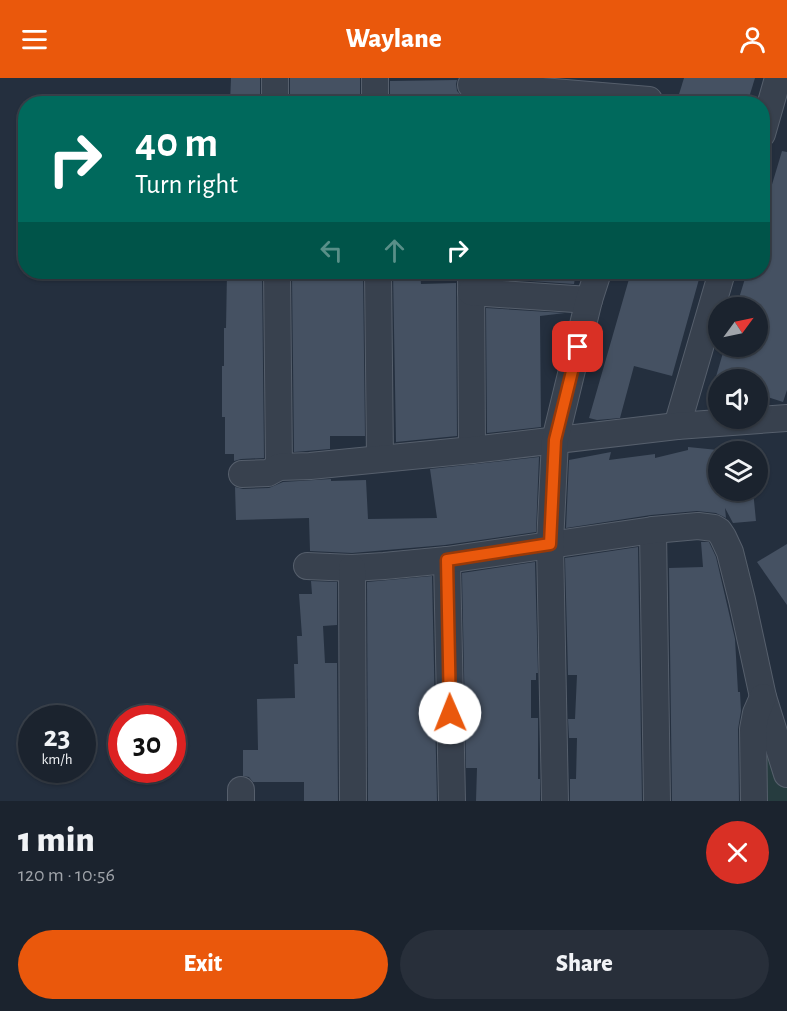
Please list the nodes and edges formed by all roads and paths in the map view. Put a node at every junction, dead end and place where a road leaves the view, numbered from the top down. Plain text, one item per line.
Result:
1 (275, 78) edge
2 (375, 78) edge
3 (778, 78) edge
4 (472, 89) edge
5 (651, 94) edge
6 (275, 96) edge
7 (375, 96) edge
8 (770, 106) edge
9 (277, 279) edge
10 (378, 279) edge
11 (596, 279) edge
12 (720, 279) edge
13 (471, 282) edge
14 (589, 300) junction
15 (787, 418) edge
16 (677, 426) junction
17 (555, 440) junction
18 (472, 450) junction
19 (380, 458) junction
20 (279, 467) junction
21 (242, 474) dead end
22 (653, 530) junction
23 (550, 544) junction
24 (447, 560) junction
25 (307, 566) dead end
26 (352, 568) junction
27 (763, 697) junction
28 (787, 774) edge
29 (353, 801) edge
30 (452, 801) edge
31 (555, 801) edge
32 (657, 801) edge
33 (754, 801) edge

1 - 6 street
2 - 7 street
3 - 8 street
4 - 5 street
9 - 20 street
10 - 19 street
11 - 14 street
12 - 16 street
13 - 14 street
13 - 18 street
14 - 17 street
15 - 16 street
16 - 17 street
17 - 18 street
17 - 23 street
18 - 19 street
19 - 20 street
20 - 21 street
22 - 23 street
22 - 27 street
22 - 32 street
23 - 24 street
23 - 31 street
24 - 26 street
24 - 30 street
25 - 26 street
26 - 29 street
27 - 28 street
27 - 33 street

